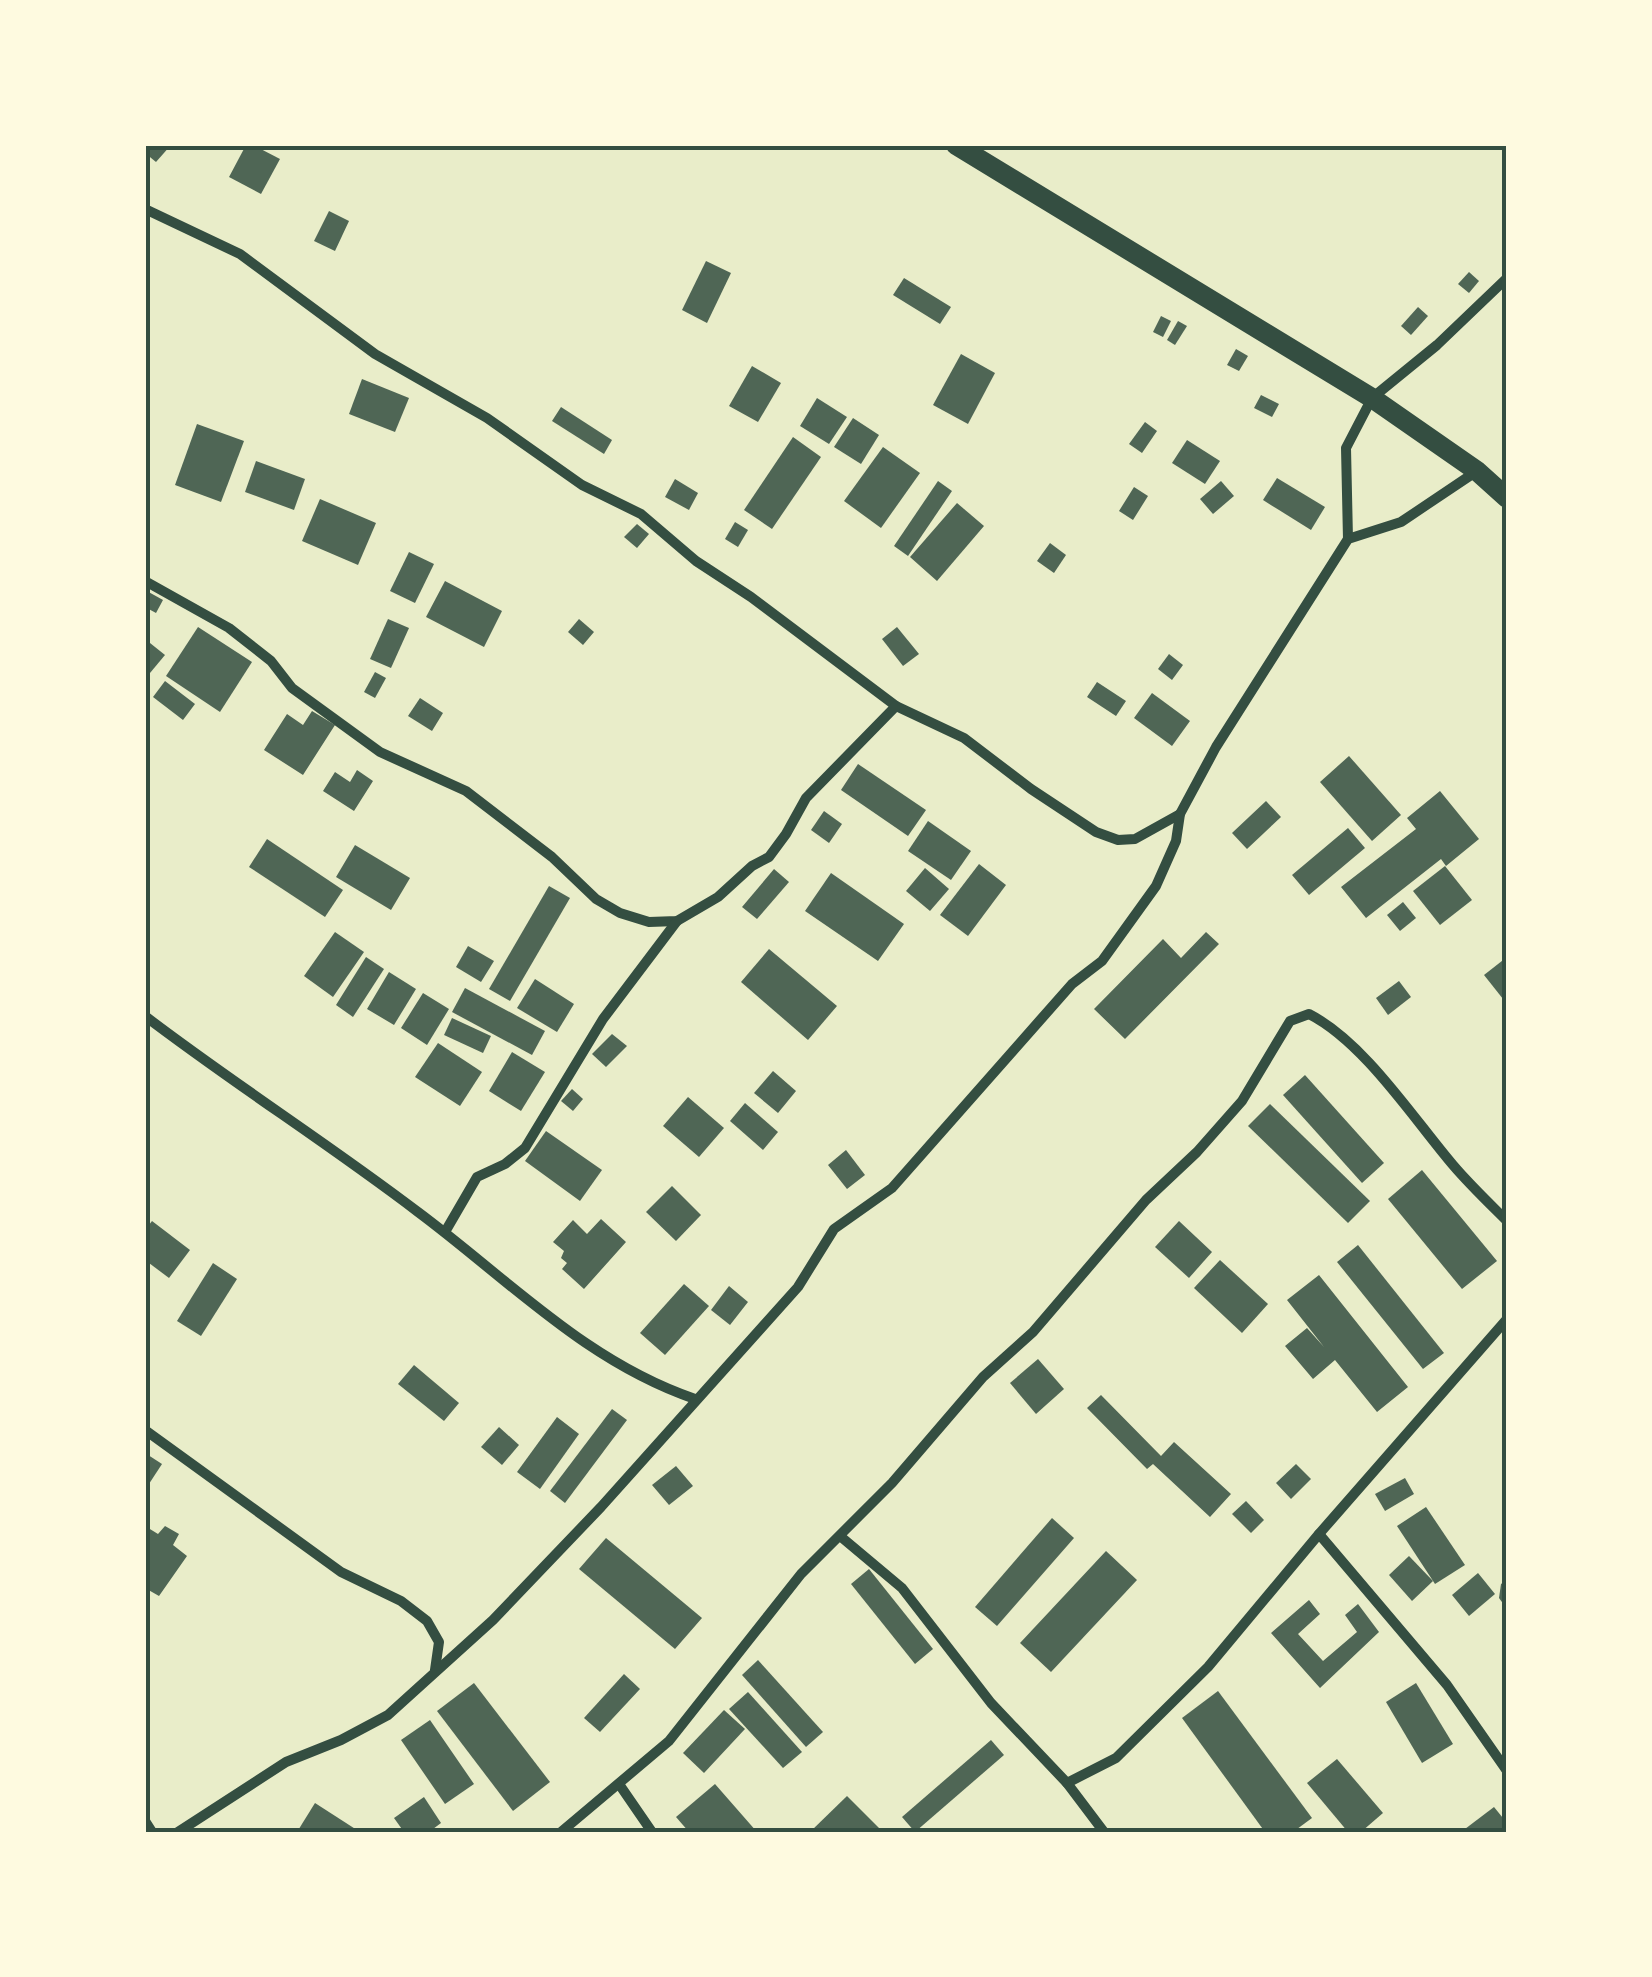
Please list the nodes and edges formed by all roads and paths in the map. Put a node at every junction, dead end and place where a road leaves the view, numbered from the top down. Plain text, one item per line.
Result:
1 (956, 145) edge
2 (145, 209) edge
3 (1507, 278) edge
4 (1372, 398) junction
5 (1477, 471) junction
6 (1507, 498) edge
7 (1348, 538) junction
8 (145, 582) edge
9 (896, 706) junction
10 (1180, 814) junction
11 (678, 921) junction
12 (145, 1016) edge
13 (1507, 1222) edge
14 (445, 1232) junction
15 (1507, 1319) edge
16 (695, 1400) junction
17 (145, 1430) edge
18 (1319, 1534) junction
19 (840, 1536) junction
20 (435, 1672) junction
21 (1507, 1772) edge
22 (1067, 1782) junction
23 (619, 1784) junction
24 (145, 1821) edge
25 (152, 1832) edge
26 (178, 1832) edge
27 (561, 1832) edge
28 (652, 1832) edge
29 (1104, 1832) edge

1 - 4 main road
2 - 9 street
3 - 4 street
4 - 5 main road
4 - 7 street
5 - 6 main road
5 - 7 street
7 - 10 street
8 - 11 street
9 - 10 street
9 - 11 street
10 - 16 street
11 - 14 street
12 - 14 street
13 - 19 street
14 - 16 street
15 - 18 street
16 - 20 street
17 - 20 street
18 - 21 street
18 - 22 street
19 - 22 street
19 - 23 street
20 - 26 street
22 - 29 street
23 - 27 street
23 - 28 street
24 - 25 street

